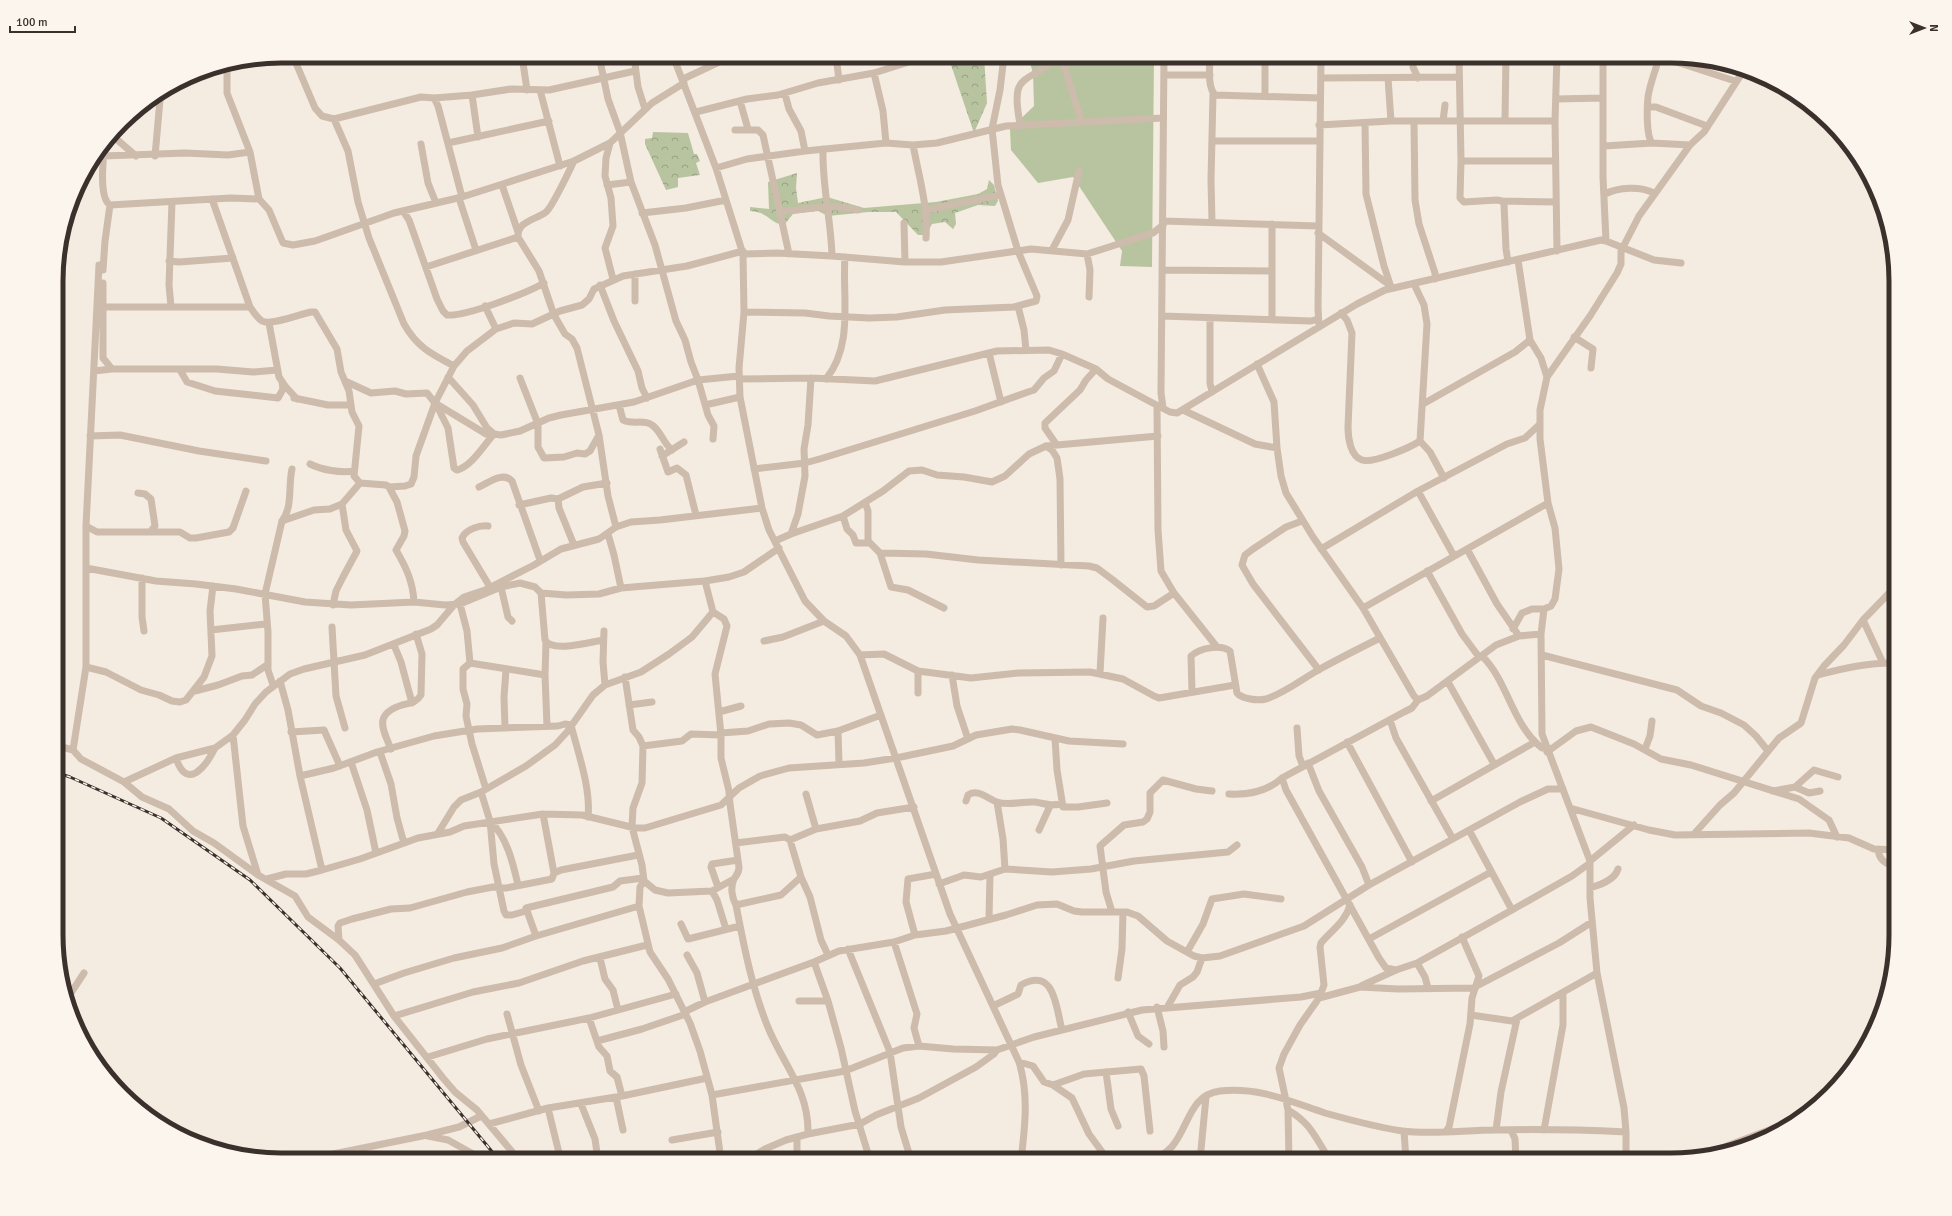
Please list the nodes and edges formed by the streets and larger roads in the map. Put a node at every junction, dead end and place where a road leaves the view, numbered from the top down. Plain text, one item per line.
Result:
1 (296, 63) edge
2 (523, 63) edge
3 (601, 63) edge
4 (634, 63) edge
5 (675, 63) edge
6 (719, 63) edge
7 (837, 63) edge
8 (907, 63) edge
9 (1003, 63) edge
10 (1049, 63) edge
11 (1063, 63) edge
12 (1164, 63) edge
13 (1210, 63) edge
14 (1265, 63) edge
15 (1321, 63) edge
16 (1413, 63) edge
17 (1459, 63) edge
18 (1506, 63) edge
19 (1557, 63) edge
20 (1603, 63) edge
21 (1656, 63) edge
22 (1680, 63) edge
23 (227, 70) edge
24 (635, 71) junction
25 (874, 74) junction
26 (1164, 75) junction
27 (1210, 75) junction
28 (1740, 75) edge
29 (1458, 77) junction
30 (604, 78) junction
31 (1321, 78) junction
32 (1388, 78) junction
33 (1418, 78) junction
34 (839, 80) junction
35 (684, 81) junction
36 (1735, 81) junction
37 (526, 90) junction
38 (540, 90) junction
39 (785, 94) junction
40 (1213, 94) junction
41 (472, 95) junction
42 (1265, 96) junction
43 (434, 98) junction
44 (1320, 98) junction
45 (1603, 98) junction
46 (1556, 99) junction
47 (160, 100) edge
48 (740, 101) junction
49 (1445, 105) dead end
50 (1648, 107) junction
51 (645, 109) junction
52 (696, 112) junction
53 (1163, 118) junction
54 (334, 119) junction
55 (1459, 120) junction
56 (1505, 120) junction
57 (549, 121) junction
58 (1443, 121) junction
59 (1555, 121) junction
60 (1391, 122) junction
61 (1414, 122) junction
62 (1082, 123) junction
63 (1365, 123) junction
64 (1020, 125) junction
65 (1319, 125) junction
66 (1707, 126) junction
67 (748, 129) junction
68 (992, 129) junction
69 (735, 130) dead end
70 (620, 132) junction
71 (478, 137) junction
72 (116, 139) edge
73 (1212, 140) junction
74 (1319, 141) junction
75 (448, 143) junction
76 (610, 143) junction
77 (886, 143) junction
78 (421, 144) dead end
79 (1652, 144) junction
80 (913, 145) junction
81 (1690, 145) junction
82 (1604, 146) junction
83 (823, 149) junction
84 (805, 151) junction
85 (250, 152) junction
86 (105, 153) edge
87 (103, 155) edge
88 (136, 156) junction
89 (155, 156) junction
90 (769, 156) junction
91 (1555, 160) junction
92 (574, 161) junction
93 (1461, 161) junction
94 (560, 166) junction
95 (716, 168) junction
96 (1078, 171) dead end
97 (631, 182) junction
98 (502, 185) junction
99 (607, 185) junction
100 (1654, 193) junction
101 (1000, 194) junction
102 (1605, 194) junction
103 (461, 197) junction
104 (212, 199) junction
105 (259, 199) junction
106 (726, 200) junction
107 (1502, 201) junction
108 (172, 202) junction
109 (1556, 202) junction
110 (436, 203) junction
111 (110, 205) junction
112 (827, 206) junction
113 (413, 209) junction
114 (858, 210) dead end
115 (926, 210) junction
116 (402, 211) junction
117 (780, 212) junction
118 (642, 213) junction
119 (409, 220) junction
120 (904, 222) dead end
121 (1212, 222) junction
122 (1163, 223) junction
123 (364, 224) junction
124 (1272, 224) junction
125 (1318, 230) junction
126 (518, 235) junction
127 (926, 238) dead end
128 (1606, 241) junction
129 (1623, 247) junction
130 (476, 250) junction
131 (1052, 250) junction
132 (1018, 251) junction
133 (1557, 251) junction
134 (743, 252) junction
135 (789, 254) junction
136 (1087, 254) junction
137 (832, 256) junction
138 (845, 257) junction
139 (233, 258) junction
140 (1518, 260) junction
141 (169, 261) junction
142 (905, 262) junction
143 (1508, 262) junction
144 (1681, 262) dead end
145 (100, 264) dead end
146 (426, 267) junction
147 (662, 270) junction
148 (1162, 270) junction
149 (1272, 271) junction
150 (635, 274) junction
151 (613, 279) junction
152 (1435, 279) junction
153 (544, 283) junction
154 (1414, 284) junction
155 (600, 285) junction
156 (1391, 286) junction
157 (1089, 297) dead end
158 (634, 301) dead end
159 (485, 306) junction
160 (1018, 306) junction
161 (103, 307) junction
162 (171, 307) junction
163 (250, 307) junction
164 (744, 312) junction
165 (1341, 313) junction
166 (554, 315) junction
167 (1162, 316) junction
168 (844, 318) junction
169 (1210, 318) junction
170 (1272, 320) junction
171 (269, 323) junction
172 (1319, 323) junction
173 (496, 329) junction
174 (102, 335) junction
175 (1574, 338) junction
176 (1530, 340) junction
177 (95, 350) junction
178 (1026, 350) junction
179 (990, 353) junction
180 (1062, 354) junction
181 (1257, 364) junction
182 (454, 366) junction
183 (1591, 368) dead end
184 (112, 369) junction
185 (1096, 369) junction
186 (180, 370) junction
187 (277, 370) junction
188 (94, 371) junction
189 (1547, 376) junction
190 (448, 377) junction
191 (739, 377) junction
192 (520, 378) dead end
193 (811, 378) junction
194 (826, 379) junction
195 (698, 380) junction
196 (345, 381) junction
197 (282, 382) junction
198 (1212, 392) junction
199 (740, 397) junction
200 (647, 398) junction
201 (1001, 402) junction
202 (435, 404) junction
203 (1423, 404) junction
204 (351, 405) junction
205 (705, 405) junction
206 (619, 406) junction
207 (1160, 407) junction
208 (592, 409) junction
209 (1183, 410) junction
210 (538, 424) junction
211 (1540, 424) junction
212 (494, 434) junction
213 (599, 435) junction
214 (90, 436) junction
215 (1158, 436) junction
216 (713, 439) dead end
217 (1420, 440) junction
218 (684, 442) dead end
219 (1056, 444) junction
220 (1046, 446) junction
221 (1276, 448) junction
222 (672, 450) junction
223 (266, 461) dead end
224 (805, 463) junction
225 (310, 464) dead end
226 (292, 469) dead end
227 (754, 469) junction
228 (354, 470) junction
229 (1444, 478) junction
230 (607, 482) junction
231 (360, 483) junction
232 (389, 487) junction
233 (479, 487) dead end
234 (246, 491) dead end
235 (1418, 491) junction
236 (138, 493) dead end
237 (558, 499) junction
238 (865, 502) junction
239 (1548, 503) junction
240 (342, 504) junction
241 (519, 505) junction
242 (762, 508) junction
243 (696, 515) junction
244 (843, 516) junction
245 (282, 521) junction
246 (1302, 521) junction
247 (86, 526) junction
248 (488, 526) dead end
249 (616, 527) junction
250 (151, 531) junction
251 (608, 534) junction
252 (791, 534) junction
253 (869, 543) junction
254 (574, 545) junction
255 (777, 545) junction
256 (1321, 549) junction
257 (1467, 550) junction
258 (880, 553) junction
259 (1454, 556) junction
260 (540, 560) junction
261 (1061, 565) junction
262 (86, 568) junction
263 (1427, 571) junction
264 (142, 578) junction
265 (704, 581) junction
266 (213, 586) junction
267 (490, 587) junction
268 (501, 587) junction
269 (621, 588) junction
270 (541, 593) junction
271 (1174, 593) junction
272 (265, 594) junction
273 (1887, 594) joint
274 (1889, 598) edge
275 (414, 602) junction
276 (333, 605) junction
277 (457, 605) junction
278 (944, 608) dead end
279 (1362, 608) junction
280 (1544, 608) junction
281 (713, 612) junction
282 (1103, 618) dead end
283 (1863, 620) junction
284 (512, 621) dead end
285 (824, 621) junction
286 (266, 624) junction
287 (332, 627) dead end
288 (1514, 629) junction
289 (211, 630) junction
290 (144, 631) dead end
291 (604, 631) dead end
292 (416, 634) junction
293 (1541, 634) junction
294 (1519, 636) junction
295 (1380, 638) junction
296 (603, 640) junction
297 (764, 641) dead end
298 (546, 643) junction
299 (394, 645) junction
300 (1216, 647) junction
301 (860, 655) junction
302 (1542, 655) junction
303 (1480, 656) junction
304 (333, 663) junction
305 (470, 663) junction
306 (1883, 663) junction
307 (1889, 663) edge
308 (267, 665) junction
309 (86, 667) junction
310 (506, 670) junction
311 (1319, 670) junction
312 (918, 671) junction
313 (1100, 673) junction
314 (545, 675) junction
315 (952, 675) junction
316 (1818, 675) junction
317 (625, 677) junction
318 (1448, 682) junction
319 (276, 683) junction
320 (605, 685) junction
321 (1235, 685) junction
322 (195, 690) junction
323 (1192, 691) junction
324 (918, 694) dead end
325 (1418, 700) junction
326 (652, 702) dead end
327 (412, 703) junction
328 (629, 705) junction
329 (741, 706) dead end
330 (719, 712) junction
331 (881, 715) junction
332 (1390, 720) junction
333 (1652, 721) dead end
334 (571, 725) junction
335 (547, 726) junction
336 (345, 728) dead end
337 (506, 728) junction
338 (1296, 728) dead end
339 (469, 730) junction
340 (838, 731) junction
341 (291, 732) junction
342 (721, 734) junction
343 (233, 735) junction
344 (968, 738) junction
345 (1055, 738) junction
346 (1348, 742) junction
347 (1534, 742) junction
348 (1123, 744) dead end
349 (643, 746) junction
350 (63, 747) edge
351 (215, 748) junction
352 (391, 749) junction
353 (1645, 749) junction
354 (73, 750) junction
355 (1546, 750) junction
356 (1768, 751) junction
357 (380, 752) junction
358 (176, 758) junction
359 (896, 758) junction
360 (351, 762) junction
361 (839, 763) junction
362 (1494, 764) junction
363 (1306, 765) junction
364 (340, 766) junction
365 (300, 776) junction
366 (1558, 776) junction
367 (1838, 777) dead end
368 (1282, 778) junction
369 (124, 782) junction
370 (1742, 782) junction
371 (1795, 787) junction
372 (1548, 789) junction
373 (1563, 789) junction
374 (484, 790) junction
375 (1212, 791) dead end
376 (1773, 791) junction
377 (1820, 791) dead end
378 (806, 794) dead end
379 (1229, 794) dead end
380 (729, 797) junction
381 (1431, 800) junction
382 (966, 801) dead end
383 (997, 802) junction
384 (1107, 803) dead end
385 (1062, 804) junction
386 (1050, 806) junction
387 (914, 807) junction
388 (1570, 808) junction
389 (543, 814) junction
390 (588, 817) junction
391 (490, 821) junction
392 (1634, 825) junction
393 (632, 827) junction
394 (816, 829) junction
395 (1039, 830) dead end
396 (1469, 830) junction
397 (438, 833) junction
398 (1694, 834) junction
399 (1837, 837) junction
400 (1453, 839) junction
401 (790, 840) junction
402 (404, 843) junction
403 (736, 843) junction
404 (1237, 844) dead end
405 (1878, 849) junction
406 (1889, 850) edge
407 (376, 853) junction
408 (638, 855) junction
409 (738, 860) junction
410 (1412, 862) junction
411 (1590, 862) junction
412 (1889, 864) edge
413 (1104, 868) junction
414 (1005, 869) junction
415 (322, 870) junction
416 (1618, 870) dead end
417 (1491, 872) junction
418 (554, 873) junction
419 (936, 874) junction
420 (990, 874) junction
421 (258, 875) junction
422 (801, 878) junction
423 (267, 879) junction
424 (734, 879) junction
425 (643, 880) junction
426 (939, 884) junction
427 (518, 885) junction
428 (1369, 885) junction
429 (500, 887) junction
430 (1590, 888) junction
431 (715, 889) junction
432 (1281, 900) dead end
433 (1348, 902) junction
434 (736, 905) junction
435 (639, 906) junction
436 (526, 910) junction
437 (1512, 910) junction
438 (1112, 912) junction
439 (1123, 912) junction
440 (989, 918) junction
441 (1592, 922) junction
442 (682, 924) dead end
443 (740, 926) junction
444 (957, 927) junction
445 (726, 928) junction
446 (915, 935) junction
447 (536, 936) junction
448 (1462, 937) junction
449 (1368, 939) junction
450 (338, 940) junction
451 (894, 942) junction
452 (648, 945) junction
453 (848, 949) junction
454 (1187, 952) junction
455 (687, 956) dead end
456 (828, 956) junction
457 (600, 958) junction
458 (1202, 958) junction
459 (814, 962) junction
460 (1417, 963) junction
461 (1396, 970) junction
462 (84, 973) dead end
463 (1597, 973) junction
464 (1118, 978) dead end
465 (1482, 979) junction
466 (754, 983) junction
467 (374, 984) junction
468 (1360, 987) junction
469 (1476, 987) junction
470 (1428, 988) junction
471 (1563, 992) junction
472 (71, 993) edge
473 (676, 994) junction
474 (1320, 996) junction
475 (799, 1001) dead end
476 (828, 1001) junction
477 (705, 1002) junction
478 (993, 1006) junction
479 (1168, 1006) junction
480 (1158, 1007) junction
481 (618, 1010) junction
482 (1128, 1012) junction
483 (685, 1013) junction
484 (507, 1014) dead end
485 (1470, 1015) junction
486 (394, 1016) junction
487 (589, 1018) junction
488 (1517, 1019) junction
489 (1062, 1030) junction
490 (513, 1034) junction
491 (597, 1041) junction
492 (1011, 1044) junction
493 (1149, 1044) dead end
494 (919, 1046) junction
495 (1164, 1047) dead end
496 (997, 1050) junction
497 (890, 1052) junction
498 (428, 1057) junction
499 (1019, 1062) junction
500 (845, 1070) junction
501 (1106, 1072) junction
502 (707, 1078) junction
503 (797, 1080) junction
504 (1053, 1085) junction
505 (712, 1096) junction
506 (619, 1097) junction
507 (1206, 1097) junction
508 (1284, 1098) junction
509 (581, 1104) junction
510 (898, 1107) junction
511 (548, 1108) junction
512 (1288, 1110) junction
513 (539, 1111) junction
514 (481, 1116) junction
515 (489, 1124) junction
516 (860, 1124) junction
517 (1118, 1126) dead end
518 (623, 1130) dead end
519 (1496, 1130) junction
520 (1511, 1130) junction
521 (1544, 1130) junction
522 (1150, 1131) dead end
523 (1404, 1131) junction
524 (718, 1132) junction
525 (1446, 1132) junction
526 (1626, 1132) junction
527 (808, 1134) junction
528 (427, 1135) junction
529 (797, 1138) junction
530 (672, 1140) dead end
531 (338, 1153) edge
532 (471, 1153) edge
533 (513, 1153) edge
534 (559, 1153) dead end
535 (597, 1153) edge
536 (720, 1153) edge
537 (759, 1153) edge
538 (797, 1153) edge
539 (868, 1153) edge
540 (909, 1153) edge
541 (1021, 1153) edge
542 (1103, 1153) edge
543 (1165, 1153) edge
544 (1201, 1153) edge
545 (1289, 1153) edge
546 (1326, 1153) edge
547 (1406, 1153) edge
548 (1516, 1153) edge
549 (1626, 1153) edge

1 - 54 street
2 - 37 street
3 - 30 street
4 - 24 street
5 - 35 street
6 - 35 street
7 - 34 street
8 - 25 street
9 - 68 street
10 - 64 street
11 - 62 street
12 - 26 street
13 - 27 street
14 - 42 street
15 - 31 street
16 - 33 street
17 - 29 street
18 - 56 street
19 - 46 street
20 - 45 street
21 - 50 street
22 - 36 street
23 - 85 street
24 - 30 street
24 - 51 street
25 - 34 street
25 - 77 street
26 - 27 street
26 - 53 street
27 - 40 street
28 - 36 street
29 - 33 street
29 - 55 street
30 - 38 street
30 - 70 street
31 - 32 street
31 - 44 street
32 - 33 street
32 - 60 street
34 - 39 street
35 - 51 street
35 - 52 street
36 - 66 street
37 - 38 street
37 - 41 street
38 - 57 street
39 - 48 street
39 - 84 street
40 - 42 street
40 - 73 street
41 - 43 street
41 - 71 street
42 - 44 street
43 - 54 street
43 - 75 street
44 - 65 street
45 - 46 street
45 - 82 street
46 - 59 street
47 - 89 street
48 - 52 street
48 - 67 street
49 - 58 street
50 - 66 street
50 - 79 street
51 - 70 street
52 - 95 street
53 - 62 street
53 - 122 street
54 - 123 street
55 - 56 street
55 - 58 street
55 - 93 street
56 - 59 street
57 - 71 street
57 - 94 street
58 - 61 street
59 - 91 street
60 - 61 street
60 - 63 street
61 - 152 street
62 - 64 street
63 - 65 street
63 - 156 street
64 - 68 street
65 - 74 street
66 - 81 street
67 - 69 street
67 - 90 street
68 - 80 street
68 - 101 street
70 - 76 street
70 - 97 street
71 - 75 street
72 - 88 street
73 - 74 street
73 - 121 street
74 - 125 street
75 - 103 street
76 - 92 street
76 - 99 street
77 - 80 street
77 - 83 street
78 - 110 street
79 - 81 street
79 - 82 street
80 - 115 street
81 - 100 street
82 - 102 street
83 - 84 street
83 - 112 street
84 - 90 street
85 - 89 street
85 - 105 street
86 - 88 street
87 - 111 street
88 - 89 street
90 - 95 street
90 - 117 street
91 - 93 street
91 - 109 street
92 - 94 street
92 - 126 street
93 - 107 street
94 - 98 street
95 - 106 street
96 - 131 street
97 - 99 street
97 - 118 street
98 - 103 street
98 - 126 street
99 - 151 street
100 - 102 street
100 - 129 street
101 - 115 street
101 - 132 street
102 - 128 street
103 - 110 street
103 - 130 street
104 - 105 street
104 - 108 street
104 - 139 street
105 - 123 street
106 - 118 street
106 - 134 street
107 - 109 street
107 - 143 street
108 - 111 street
108 - 141 street
109 - 133 street
110 - 113 street
111 - 161 street
112 - 114 street
112 - 117 street
112 - 137 street
113 - 116 street
113 - 119 street
115 - 127 street
116 - 119 street
116 - 123 street
117 - 135 street
118 - 147 street
119 - 146 street
120 - 142 street
121 - 122 street
121 - 124 street
122 - 136 street
122 - 148 street
123 - 182 street
124 - 125 street
124 - 149 street
125 - 156 street
125 - 172 street
126 - 130 street
126 - 153 street
128 - 129 street
128 - 133 street
129 - 144 street
129 - 175 street
130 - 146 street
131 - 132 street
131 - 136 street
132 - 142 street
132 - 160 street
133 - 140 street
134 - 135 street
134 - 147 street
134 - 164 street
135 - 137 street
136 - 157 street
137 - 138 street
138 - 142 street
138 - 168 street
139 - 141 street
139 - 163 street
140 - 143 street
140 - 176 street
141 - 162 street
143 - 152 street
145 - 177 street
146 - 159 street
147 - 150 street
147 - 195 street
148 - 149 street
148 - 167 street
149 - 170 street
150 - 151 street
150 - 158 street
151 - 155 street
152 - 154 street
153 - 159 street
153 - 166 street
154 - 156 street
154 - 203 street
155 - 166 street
155 - 200 street
156 - 165 street
159 - 173 street
160 - 168 street
160 - 178 street
161 - 162 street
161 - 174 street
162 - 163 street
163 - 171 street
164 - 168 street
164 - 191 street
165 - 172 street
165 - 217 street
166 - 173 street
166 - 208 street
167 - 169 street
167 - 207 street
168 - 194 street
169 - 170 street
169 - 198 street
170 - 172 street
171 - 187 street
171 - 196 street
172 - 181 street
173 - 182 street
174 - 177 street
174 - 184 street
175 - 183 street
175 - 189 street
176 - 189 street
176 - 203 street
177 - 188 street
178 - 179 street
178 - 180 street
179 - 194 street
179 - 201 street
180 - 185 street
180 - 201 street
181 - 198 street
181 - 221 street
182 - 190 street
184 - 186 street
184 - 188 street
185 - 207 street
185 - 219 street
186 - 187 street
186 - 197 street
187 - 197 street
188 - 214 street
189 - 211 street
190 - 202 street
190 - 212 street
191 - 193 street
191 - 195 street
191 - 199 street
192 - 210 street
193 - 194 street
193 - 224 street
195 - 200 street
195 - 205 street
196 - 202 street
196 - 204 street
197 - 204 street
198 - 209 street
199 - 205 street
199 - 227 street
200 - 206 street
201 - 224 street
202 - 212 street
202 - 212 street
202 - 232 street
203 - 217 street
204 - 228 street
205 - 216 street
206 - 208 street
206 - 222 street
207 - 209 street
207 - 215 street
208 - 210 street
208 - 213 street
209 - 221 street
210 - 212 street
210 - 213 street
211 - 229 street
211 - 239 street
213 - 230 street
214 - 223 street
214 - 247 street
215 - 219 street
215 - 271 street
217 - 229 street
218 - 222 street
219 - 220 street
220 - 238 street
220 - 261 street
221 - 246 street
222 - 243 street
224 - 227 street
224 - 252 street
225 - 228 street
226 - 245 street
227 - 242 street
228 - 231 street
229 - 235 street
230 - 237 street
230 - 249 street
231 - 232 street
231 - 240 street
232 - 275 street
233 - 241 street
234 - 250 street
235 - 256 street
235 - 259 street
236 - 250 street
237 - 241 street
237 - 254 street
238 - 244 street
238 - 253 street
239 - 257 street
239 - 280 street
240 - 245 street
240 - 276 street
241 - 260 street
242 - 243 street
242 - 255 street
243 - 249 street
244 - 252 street
244 - 253 street
245 - 272 street
246 - 256 street
246 - 311 street
247 - 250 street
247 - 262 street
248 - 267 street
249 - 251 street
251 - 254 street
251 - 269 street
252 - 255 street
253 - 258 street
254 - 260 street
255 - 265 street
255 - 285 street
256 - 279 street
257 - 259 street
257 - 288 street
258 - 261 street
258 - 278 street
259 - 263 street
260 - 267 street
261 - 271 street
262 - 264 street
262 - 309 street
263 - 279 street
263 - 303 street
264 - 266 street
264 - 290 street
265 - 269 street
265 - 281 street
266 - 272 street
266 - 289 street
267 - 277 street
268 - 270 street
268 - 277 street
268 - 284 street
269 - 270 street
270 - 298 street
271 - 300 street
272 - 276 street
272 - 286 street
273 - 274 street
273 - 283 street
275 - 276 street
275 - 277 street
277 - 292 street
277 - 305 street
279 - 295 street
280 - 288 street
280 - 293 street
281 - 317 street
281 - 330 street
282 - 313 street
283 - 306 street
283 - 316 street
285 - 297 street
285 - 301 street
286 - 289 street
286 - 308 street
287 - 304 street
288 - 294 street
289 - 322 street
291 - 296 street
292 - 299 street
292 - 327 street
293 - 294 street
293 - 302 street
294 - 303 street
295 - 311 street
295 - 325 street
296 - 298 street
296 - 320 street
298 - 314 street
299 - 304 street
299 - 327 street
300 - 321 street
300 - 323 street
301 - 312 street
301 - 331 street
302 - 355 street
302 - 356 street
303 - 318 street
303 - 347 street
304 - 319 street
304 - 336 street
305 - 310 street
305 - 339 street
306 - 307 street
306 - 316 street
308 - 319 street
308 - 322 street
309 - 322 street
309 - 354 street
310 - 314 street
310 - 337 street
311 - 321 street
312 - 315 street
312 - 324 street
313 - 315 street
313 - 323 street
314 - 335 street
315 - 344 street
316 - 356 street
317 - 320 street
317 - 328 street
318 - 325 street
318 - 362 street
319 - 341 street
319 - 343 street
320 - 334 street
321 - 323 street
325 - 332 street
326 - 328 street
327 - 352 street
328 - 349 street
329 - 330 street
330 - 342 street
331 - 340 street
331 - 359 street
332 - 346 street
332 - 381 street
333 - 353 street
334 - 335 street
334 - 374 street
334 - 390 street
335 - 337 street
337 - 339 street
338 - 363 street
339 - 352 street
339 - 374 street
340 - 342 street
340 - 361 street
341 - 364 street
341 - 365 street
342 - 349 street
342 - 380 street
343 - 351 street
343 - 421 street
344 - 345 street
344 - 359 street
345 - 348 street
345 - 385 street
346 - 363 street
346 - 410 street
347 - 355 street
347 - 362 street
349 - 393 street
350 - 354 street
351 - 358 street
351 - 358 street
352 - 357 street
353 - 355 street
353 - 370 street
354 - 369 street
355 - 366 street
356 - 370 street
357 - 360 street
357 - 402 street
358 - 369 street
359 - 361 street
359 - 387 street
360 - 364 street
360 - 407 street
361 - 380 street
362 - 381 street
363 - 368 street
363 - 428 street
364 - 365 street
365 - 415 street
366 - 372 street
366 - 373 street
367 - 371 street
368 - 379 street
368 - 433 street
369 - 421 street
370 - 376 street
370 - 398 street
371 - 376 street
371 - 377 street
372 - 373 street
372 - 396 street
373 - 388 street
374 - 391 street
374 - 397 street
375 - 413 street
376 - 399 street
378 - 394 street
380 - 393 street
380 - 403 street
381 - 400 street
382 - 383 street
383 - 386 street
383 - 414 street
384 - 385 street
385 - 386 street
386 - 395 street
387 - 394 street
387 - 419 street
388 - 392 street
388 - 411 street
389 - 390 street
389 - 391 street
389 - 418 street
390 - 393 street
391 - 397 street
391 - 427 street
391 - 429 street
392 - 398 street
392 - 411 street
393 - 408 street
394 - 401 street
396 - 400 street
396 - 417 street
397 - 402 street
398 - 399 street
399 - 405 street
400 - 410 street
401 - 403 street
401 - 422 street
402 - 407 street
403 - 409 street
404 - 413 street
405 - 406 street
405 - 412 street
407 - 415 street
408 - 418 street
408 - 425 street
409 - 424 street
409 - 431 street
410 - 428 street
411 - 430 street
411 - 437 street
413 - 414 street
413 - 438 street
414 - 420 street
415 - 423 street
416 - 430 street
417 - 437 street
417 - 449 street
418 - 427 street
419 - 426 street
419 - 446 street
420 - 426 street
420 - 440 street
421 - 423 street
422 - 434 street
422 - 456 street
423 - 450 street
424 - 431 street
424 - 434 street
425 - 431 street
425 - 435 street
425 - 436 street
426 - 444 street
427 - 429 street
428 - 433 street
429 - 436 street
429 - 450 street
430 - 441 street
431 - 445 street
432 - 454 street
433 - 449 street
433 - 458 street
433 - 474 street
434 - 443 street
435 - 447 street
435 - 452 street
436 - 447 street
437 - 448 street
438 - 439 street
438 - 440 street
439 - 454 street
439 - 464 street
440 - 444 street
441 - 463 street
441 - 465 street
442 - 445 street
443 - 445 street
443 - 466 street
444 - 446 street
444 - 478 street
446 - 451 street
447 - 467 street
448 - 460 street
448 - 465 street
449 - 461 street
450 - 467 street
451 - 453 street
451 - 494 street
452 - 457 street
452 - 473 street
453 - 456 street
453 - 497 street
454 - 458 street
455 - 477 street
456 - 459 street
457 - 481 street
457 - 486 street
458 - 479 street
459 - 466 street
459 - 476 street
460 - 461 street
460 - 470 street
461 - 468 street
462 - 472 street
463 - 471 street
463 - 526 street
465 - 469 street
466 - 477 street
466 - 503 street
467 - 486 street
468 - 470 street
468 - 474 street
469 - 470 street
469 - 485 street
471 - 488 street
471 - 521 street
473 - 481 street
473 - 483 street
474 - 479 street
474 - 508 street
475 - 476 street
476 - 500 street
477 - 483 street
478 - 489 street
478 - 492 street
479 - 480 street
480 - 482 street
480 - 495 street
481 - 487 street
482 - 489 street
482 - 493 street
483 - 491 street
483 - 502 street
484 - 490 street
485 - 488 street
485 - 525 street
486 - 498 street
487 - 490 street
487 - 491 street
488 - 519 street
489 - 492 street
490 - 498 street
490 - 513 street
491 - 506 street
492 - 496 street
492 - 499 street
494 - 496 street
494 - 497 street
496 - 510 street
497 - 500 street
497 - 510 street
498 - 514 street
499 - 504 street
499 - 541 street
500 - 503 street
500 - 516 street
501 - 504 street
501 - 517 street
501 - 522 street
502 - 505 street
502 - 506 street
503 - 505 street
503 - 527 street
504 - 542 street
505 - 524 street
506 - 509 street
506 - 518 street
507 - 508 street
507 - 543 street
507 - 544 street
508 - 512 street
508 - 523 street
509 - 511 street
509 - 535 street
510 - 516 street
510 - 540 street
511 - 513 street
511 - 534 street
512 - 545 street
512 - 546 street
513 - 515 street
514 - 515 street
514 - 528 street
515 - 533 street
516 - 527 street
516 - 539 street
519 - 520 street
519 - 525 street
520 - 521 street
520 - 548 street
521 - 526 street
523 - 525 street
523 - 547 street
524 - 530 street
524 - 536 street
526 - 549 street
527 - 529 street
528 - 531 street
528 - 532 street
529 - 537 street
529 - 538 street

